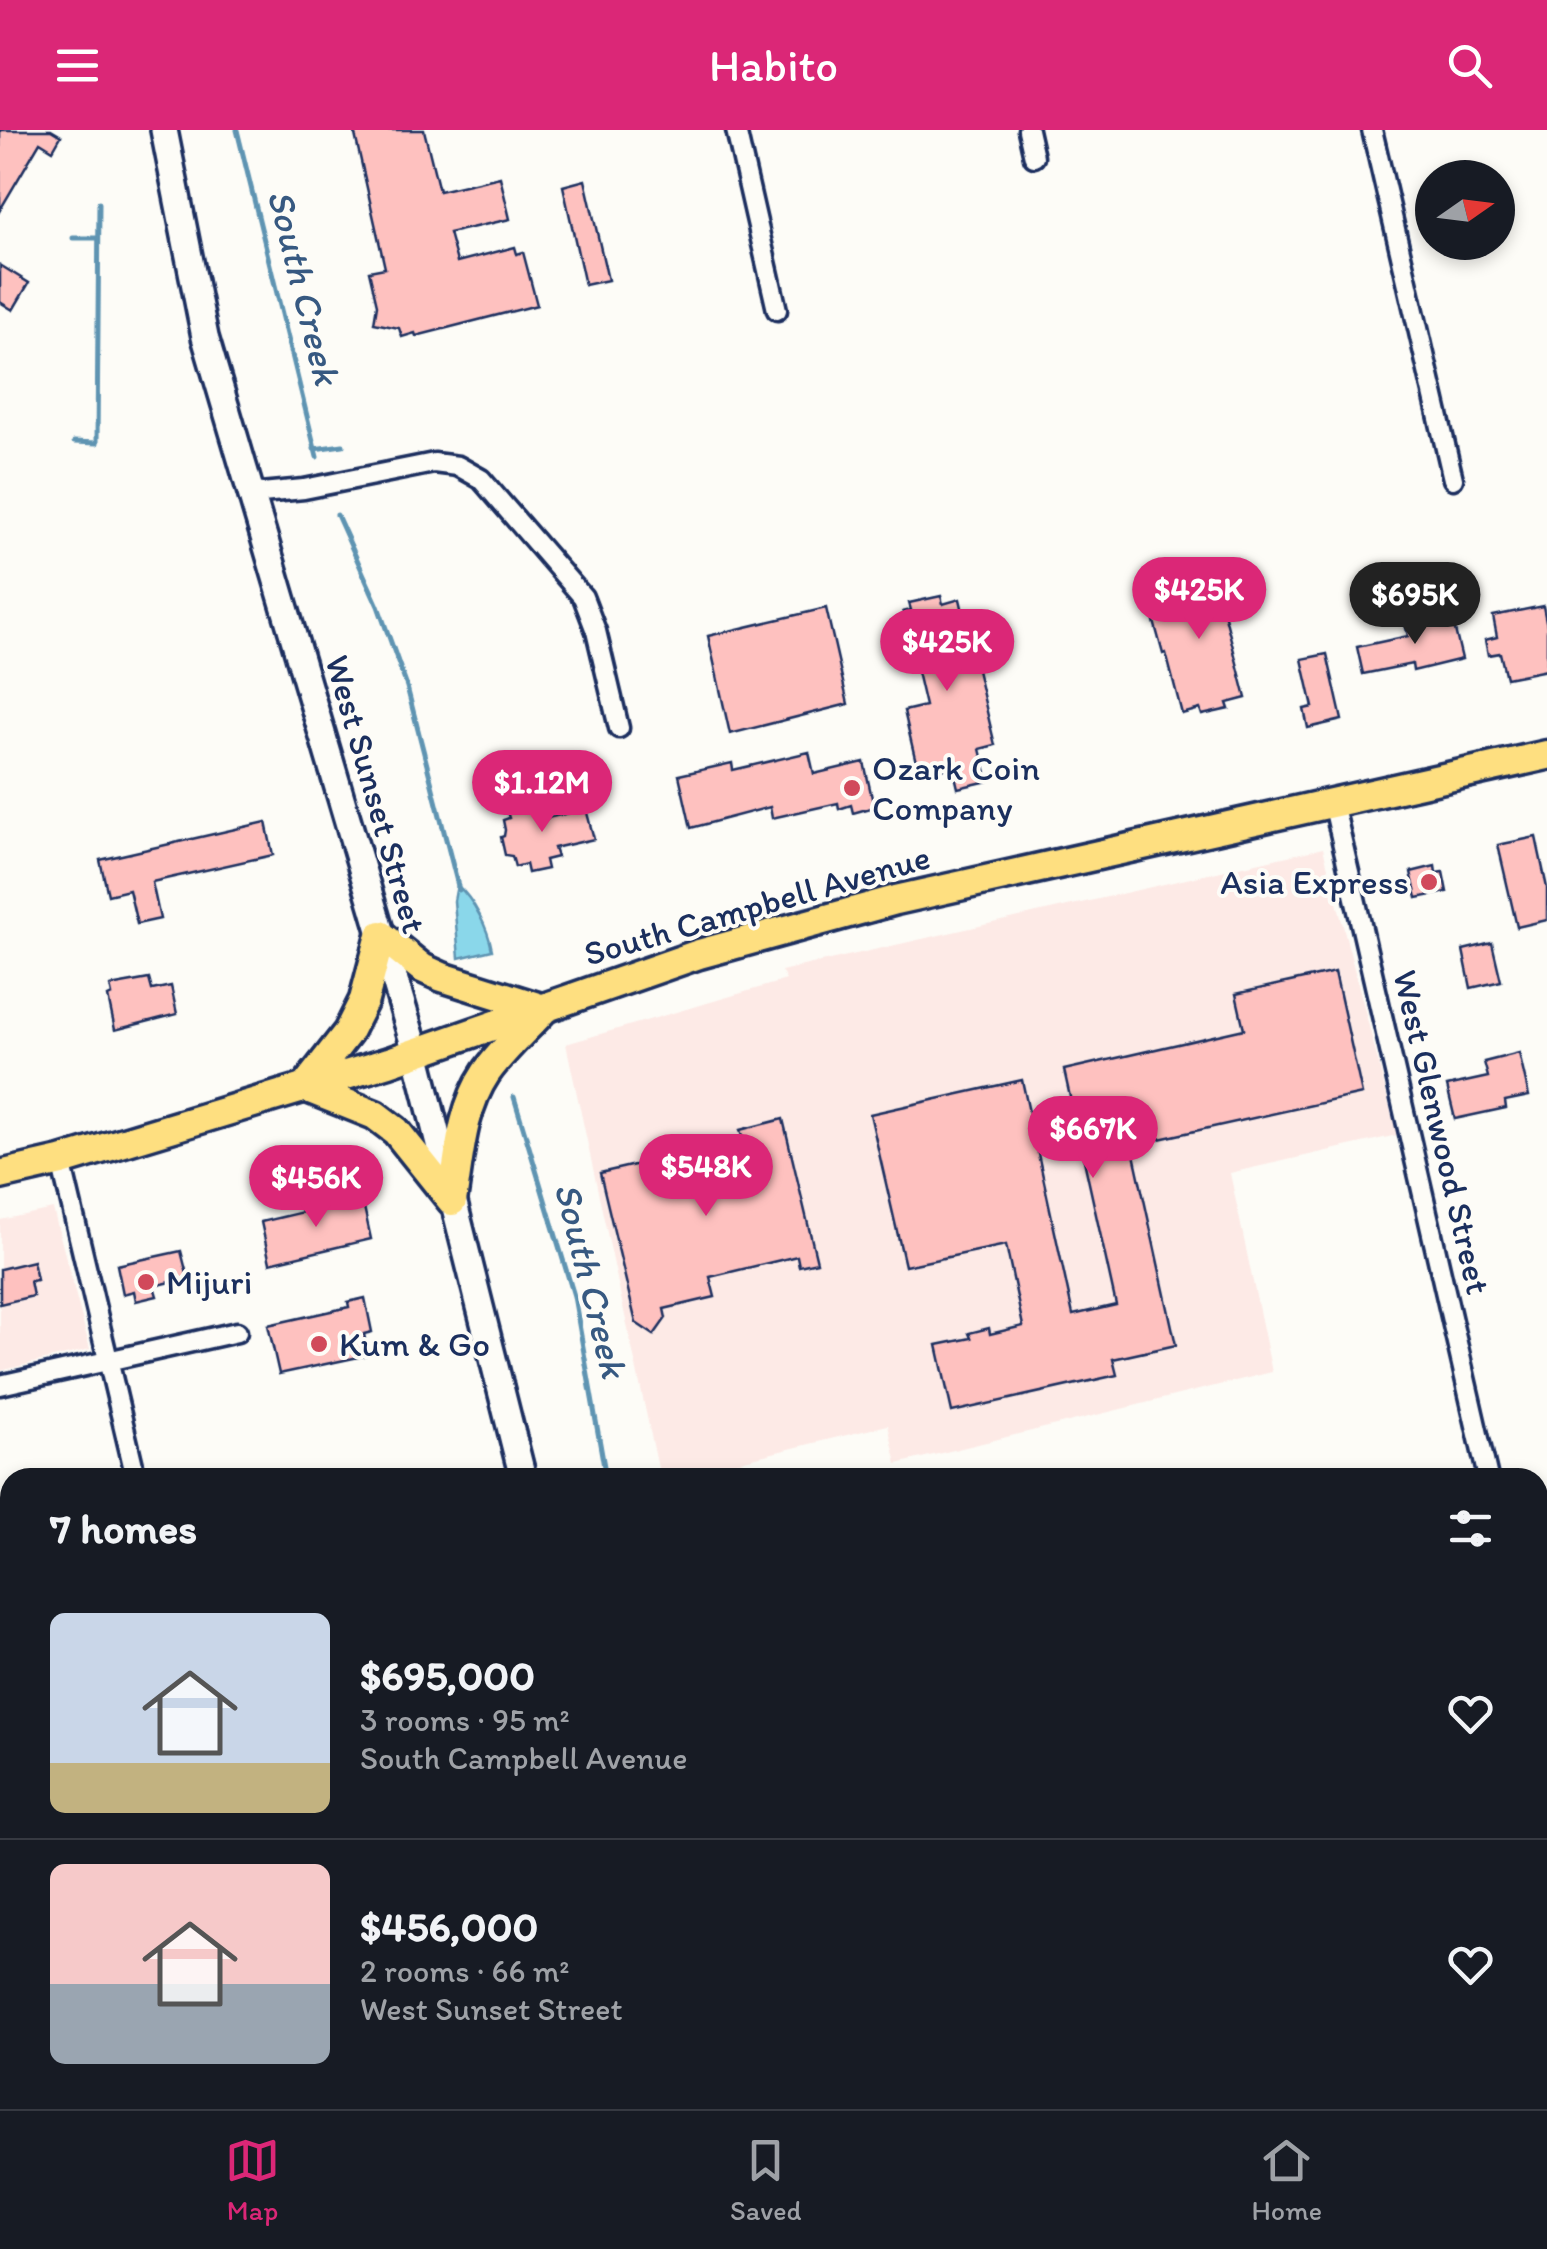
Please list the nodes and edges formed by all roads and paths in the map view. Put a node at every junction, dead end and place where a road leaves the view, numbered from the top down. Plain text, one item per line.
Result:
1 (164, 130) edge
2 (736, 130) edge
3 (1028, 130) edge
4 (1372, 130) edge
5 (1034, 157) dead end
6 (777, 310) dead end
7 (1453, 479) dead end
8 (251, 494) junction
9 (619, 728) dead end
10 (1547, 755) edge
11 (1333, 802) junction
12 (381, 935) junction
13 (544, 1009) junction
14 (416, 1052) junction
15 (305, 1088) junction
16 (61, 1161) junction
17 (0, 1175) edge
18 (452, 1201) junction
19 (237, 1332) dead end
20 (108, 1359) junction
21 (0, 1385) edge
22 (134, 1468) edge
23 (520, 1468) edge
24 (1486, 1468) edge

1 - 8 main road, West Sunset Street
2 - 6 street
3 - 5 street
4 - 7 street
8 - 9 street
8 - 12 main road, West Sunset Street
10 - 11 main road, South Campbell Avenue
11 - 13 main road, South Campbell Avenue
11 - 24 street, West Glenwood Street
12 - 13 main road
12 - 14 main road, West Sunset Street
12 - 15 main road
13 - 14 main road, South Campbell Avenue
13 - 18 main road
14 - 15 main road, South Campbell Avenue
14 - 18 main road, West Sunset Street
15 - 16 main road, South Campbell Avenue
15 - 18 main road
16 - 17 main road, South Campbell Avenue
16 - 20 street
18 - 23 main road, West Sunset Street
19 - 20 street
20 - 21 street
20 - 22 street

